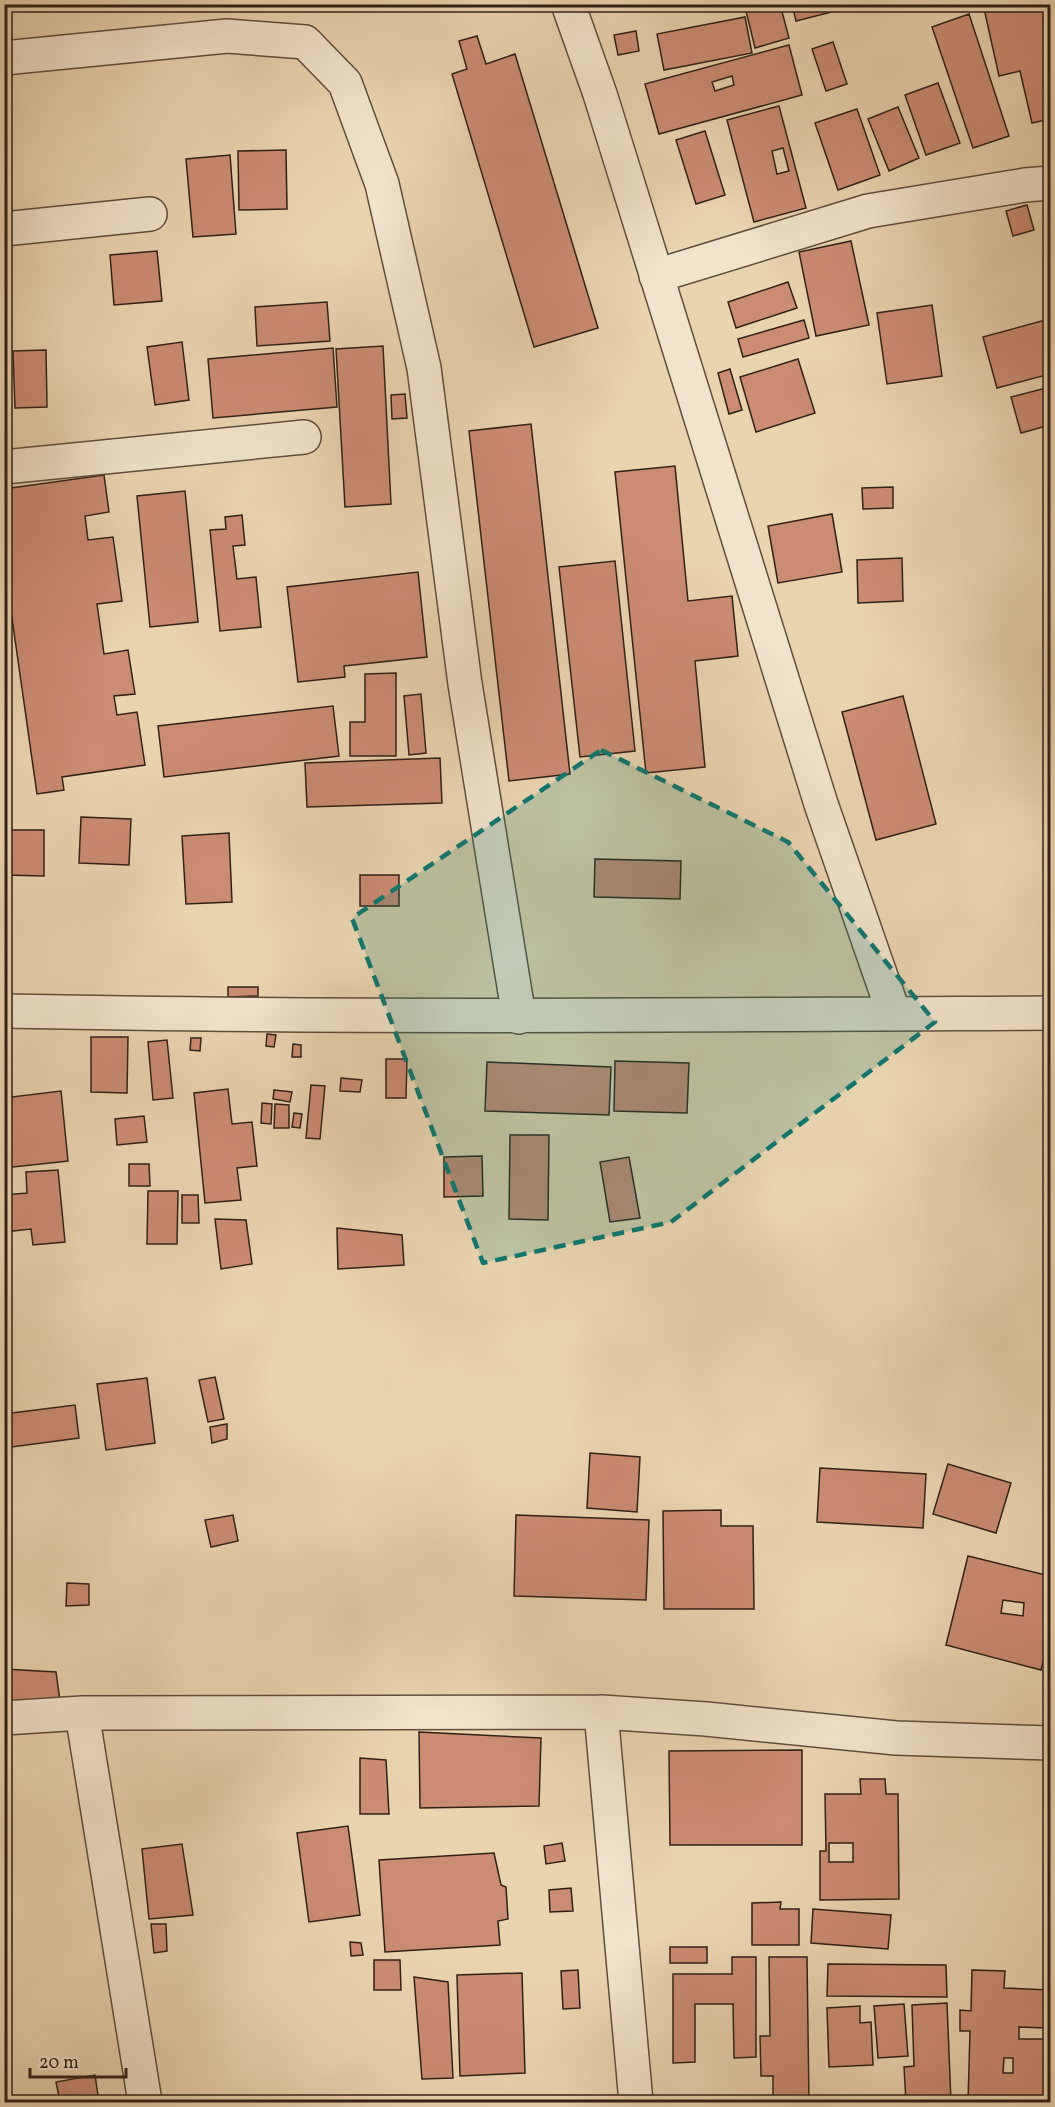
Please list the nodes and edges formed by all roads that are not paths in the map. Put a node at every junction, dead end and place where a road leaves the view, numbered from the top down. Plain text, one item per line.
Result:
1 (568, 4) edge
2 (4, 58) edge
3 (1050, 183) edge
4 (150, 214) dead end
5 (4, 229) edge
6 (656, 276) junction
7 (304, 437) dead end
8 (4, 467) edge
9 (4, 1011) edge
10 (1050, 1013) edge
11 (894, 1014) junction
12 (519, 1017) junction
13 (601, 1712) junction
14 (82, 1713) junction
15 (4, 1718) edge
16 (1050, 1743) edge
17 (145, 2103) edge
18 (636, 2103) edge

1 - 6 street
2 - 12 street
3 - 6 street
4 - 5 street
6 - 11 street
7 - 8 street
9 - 12 street
10 - 11 street
11 - 12 street
13 - 14 street
13 - 16 street
13 - 18 street
14 - 15 street
14 - 17 street

